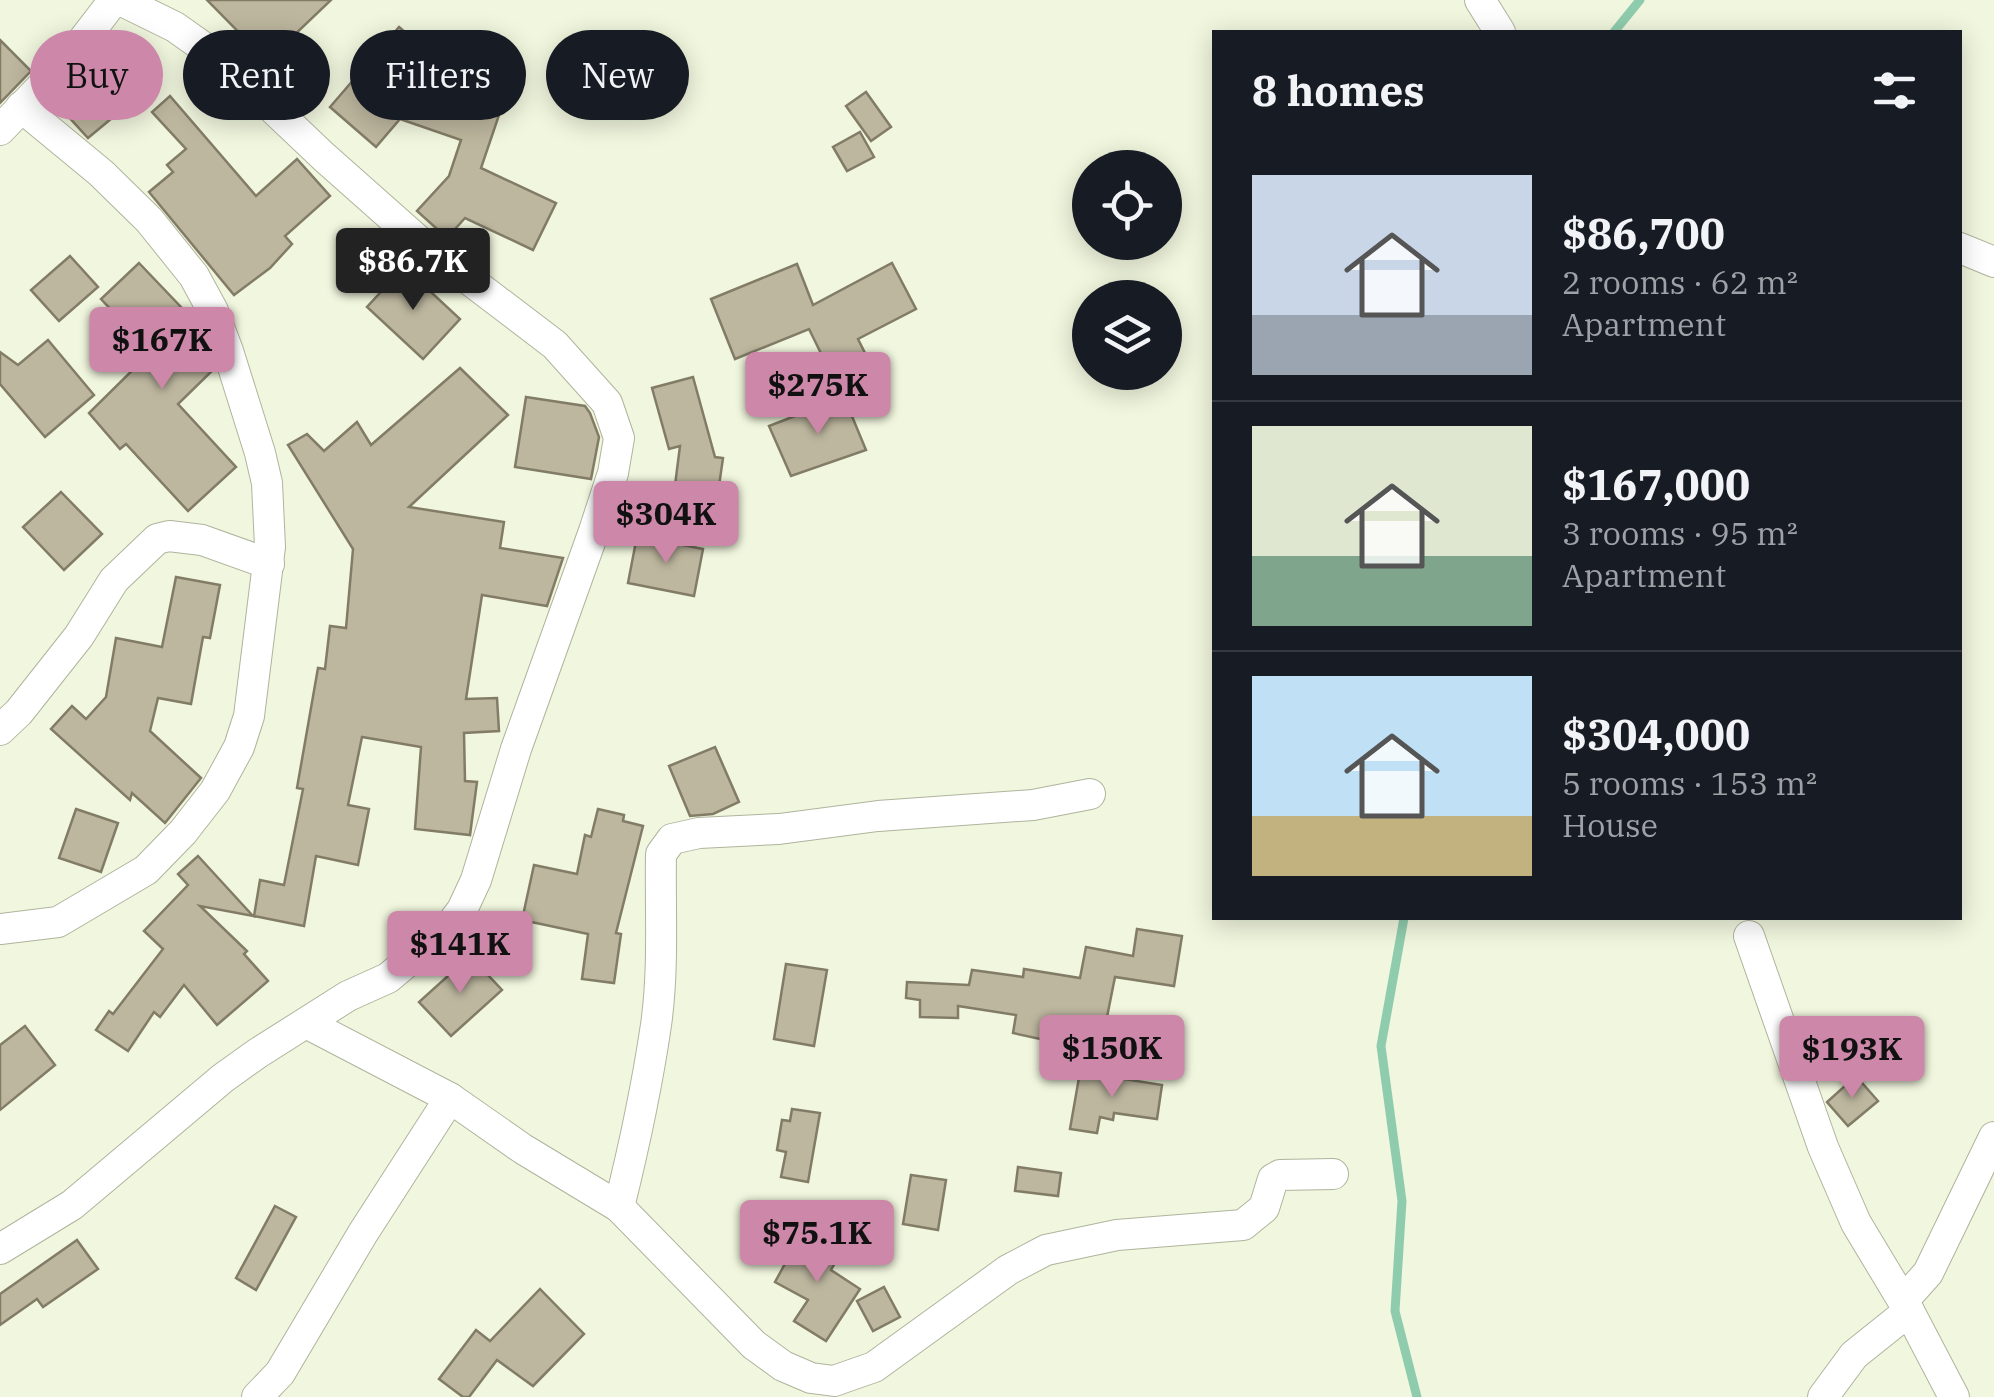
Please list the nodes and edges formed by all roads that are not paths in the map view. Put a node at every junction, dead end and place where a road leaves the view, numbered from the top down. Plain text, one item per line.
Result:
1 (117, 0) edge
2 (1480, 0) edge
3 (1499, 30) edge
4 (10, 119) edge
5 (1962, 249) edge
6 (1994, 262) edge
7 (269, 564) junction
8 (0, 730) edge
9 (1090, 794) dead end
10 (0, 928) edge
11 (1749, 936) dead end
12 (308, 1024) junction
13 (450, 1098) junction
14 (1994, 1137) edge
15 (1334, 1174) dead end
16 (619, 1207) junction
17 (0, 1249) edge
18 (1906, 1306) junction
19 (257, 1397) edge
20 (1823, 1397) edge
21 (1954, 1397) edge

1 - 4 street
1 - 12 street
2 - 3 street
4 - 7 street
5 - 6 street
7 - 8 street
7 - 10 street
9 - 16 street
11 - 18 street
12 - 13 street
12 - 17 street
13 - 16 street
13 - 19 street
14 - 18 street
15 - 16 street
18 - 20 street
18 - 21 street

